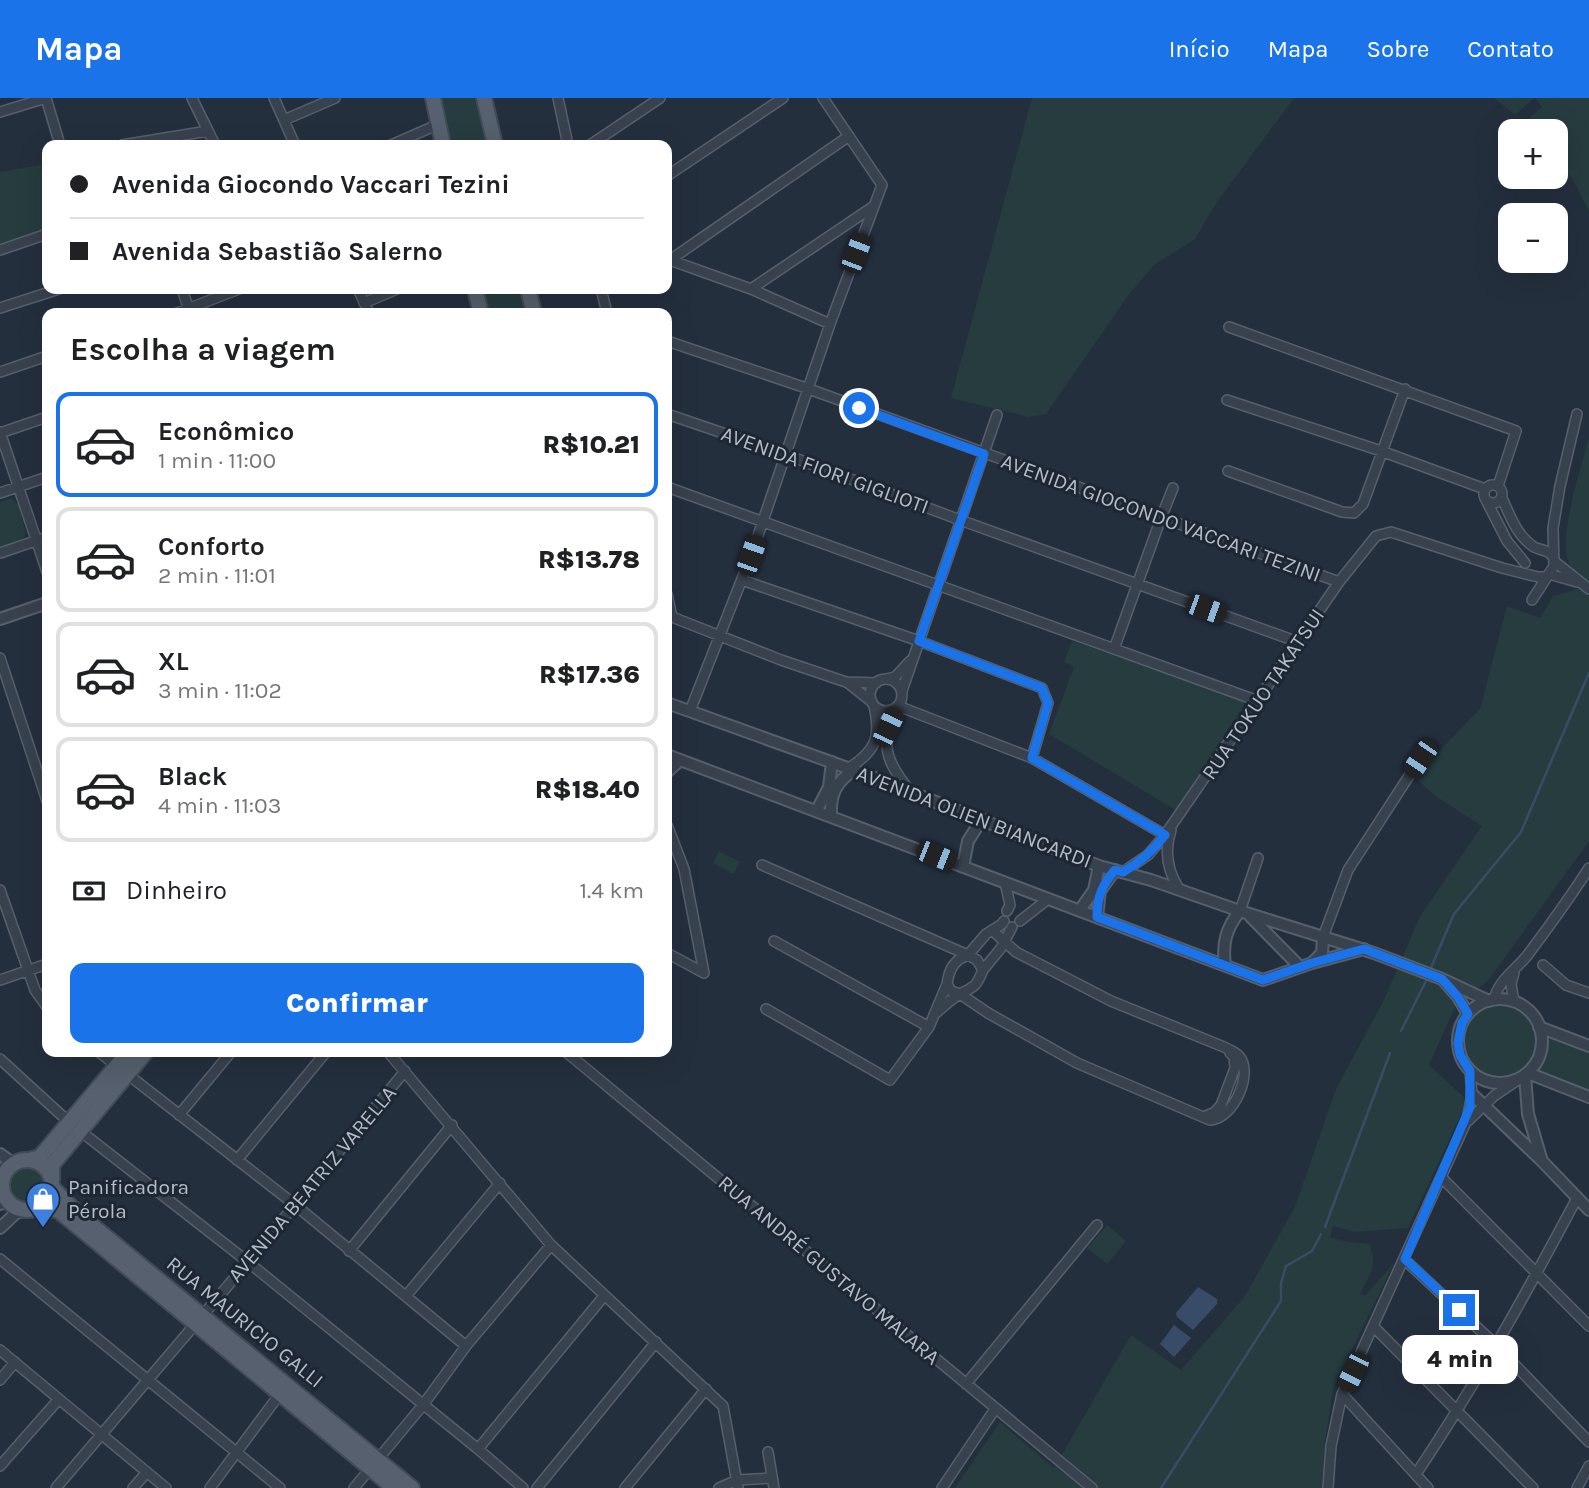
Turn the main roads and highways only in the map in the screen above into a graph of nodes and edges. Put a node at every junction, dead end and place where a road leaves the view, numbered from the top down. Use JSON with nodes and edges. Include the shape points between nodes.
{"nodes":[{"id":1,"x":433,"y":98,"type":"edge"},
{"id":2,"x":484,"y":98,"type":"edge"},
{"id":3,"x":442,"y":140,"type":"edge"},
{"id":4,"x":494,"y":140,"type":"edge"},
{"id":5,"x":126,"y":1057,"type":"edge"},
{"id":6,"x":139,"y":1057,"type":"edge"},
{"id":7,"x":121,"y":1071,"type":"junction"},
{"id":8,"x":75,"y":1127,"type":"junction"},
{"id":9,"x":29,"y":1160,"type":"junction"},
{"id":10,"x":2,"y":1173,"type":"edge"},
{"id":11,"x":52,"y":1184,"type":"junction"},
{"id":12,"x":1,"y":1198,"type":"edge"},
{"id":13,"x":41,"y":1207,"type":"junction"},
{"id":14,"x":200,"y":1320,"type":"junction"},
{"id":15,"x":375,"y":1463,"type":"junction"},
{"id":16,"x":394,"y":1488,"type":"edge"},
{"id":17,"x":412,"y":1488,"type":"edge"}],
"edges":[{"from":1,"to":3,"type":"main road"},
{"from":2,"to":4,"type":"main road"},
{"from":5,"to":7,"type":"main road"},
{"from":6,"to":7,"type":"main road"},
{"from":7,"to":8,"type":"main road"},
{"from":8,"to":9,"type":"main road","via":[[40,1157]]},
{"from":8,"to":11,"type":"main road","via":[[52,1164]]},
{"from":9,"to":10,"type":"main road"},
{"from":9,"to":11,"type":"main road","via":[[44,1166]]},
{"from":10,"to":12,"type":"main road"},
{"from":11,"to":13,"type":"main road"},
{"from":11,"to":14,"type":"main road","name":"RUA MAURICIO GALLI","via":[[77,1213]]},
{"from":12,"to":13,"type":"main road","via":[[25,1210]]},
{"from":13,"to":14,"type":"main road","name":"RUA MAURICIO GALLI","via":[[59,1211]]},
{"from":14,"to":15,"type":"main road","name":"RUA MAURICIO GALLI"},
{"from":15,"to":16,"type":"main road","name":"RUA MAURICIO GALLI"},
{"from":15,"to":17,"type":"main road","name":"RUA MAURICIO GALLI"}]}
